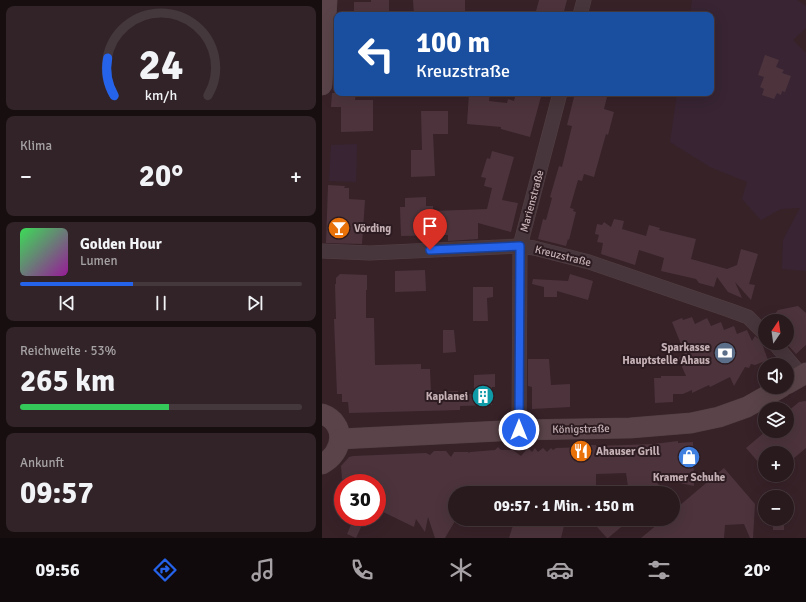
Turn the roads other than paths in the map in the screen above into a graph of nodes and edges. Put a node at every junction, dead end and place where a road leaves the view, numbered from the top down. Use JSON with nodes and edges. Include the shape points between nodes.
{"nodes":[{"id":1,"x":327,"y":0,"type":"edge"},
{"id":2,"x":584,"y":0,"type":"edge"},
{"id":3,"x":581,"y":12,"type":"edge"},
{"id":4,"x":322,"y":85,"type":"edge"},
{"id":5,"x":559,"y":96,"type":"edge"},
{"id":6,"x":520,"y":246,"type":"junction"},
{"id":7,"x":322,"y":251,"type":"edge"},
{"id":8,"x":758,"y":327,"type":"edge"},
{"id":9,"x":779,"y":350,"type":"edge"},
{"id":10,"x":798,"y":378,"type":"edge"},
{"id":11,"x":770,"y":394,"type":"edge"},
{"id":12,"x":322,"y":414,"type":"edge"},
{"id":13,"x":519,"y":430,"type":"junction"},
{"id":14,"x":340,"y":439,"type":"junction"},
{"id":15,"x":322,"y":464,"type":"edge"}],
"edges":[{"from":1,"to":4,"type":"street"},
{"from":2,"to":3,"type":"street"},
{"from":5,"to":6,"type":"street","name":"Marienstraße"},
{"from":6,"to":7,"type":"street","name":"Kreuzstraße","via":[[370,253]]},
{"from":6,"to":8,"type":"street","name":"Kreuzstraße","via":[[589,262],[748,317]]},
{"from":6,"to":13,"type":"street","name":"Marienstraße"},
{"from":9,"to":10,"type":"street"},
{"from":11,"to":13,"type":"street","name":"Königstraße","via":[[747,407],[719,417],[683,424],[630,428]]},
{"from":12,"to":14,"type":"street","via":[[338,429]]},
{"from":13,"to":14,"type":"street","name":"Königstraße"},
{"from":14,"to":15,"type":"street","via":[[335,454]]}]}
